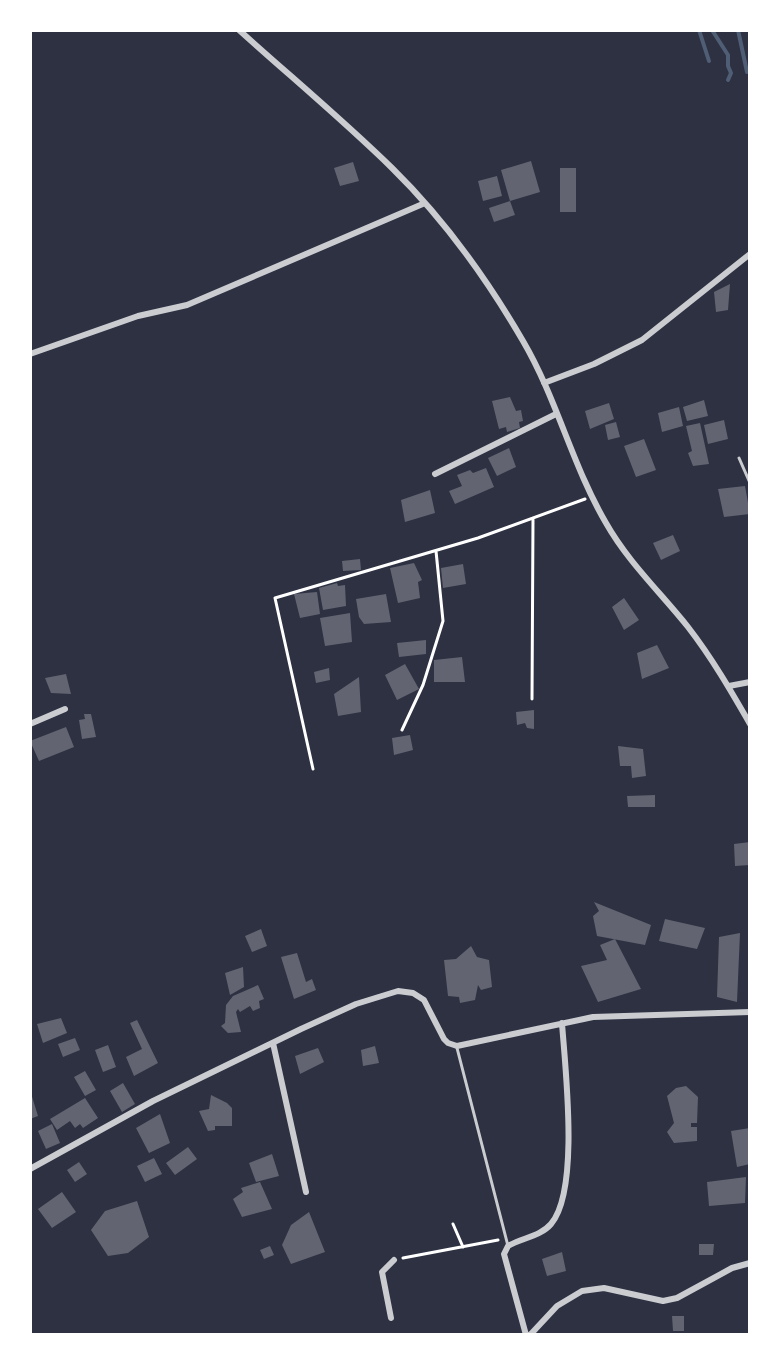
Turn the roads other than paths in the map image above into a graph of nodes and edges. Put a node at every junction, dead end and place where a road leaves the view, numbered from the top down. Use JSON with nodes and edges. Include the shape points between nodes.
{"nodes":[{"id":1,"x":239,"y":30,"type":"edge"},
{"id":2,"x":425,"y":203,"type":"junction"},
{"id":3,"x":750,"y":254,"type":"edge"},
{"id":4,"x":30,"y":354,"type":"edge"},
{"id":5,"x":544,"y":383,"type":"junction"},
{"id":6,"x":556,"y":414,"type":"junction"},
{"id":7,"x":739,"y":458,"type":"dead end"},
{"id":8,"x":435,"y":474,"type":"dead end"},
{"id":9,"x":750,"y":483,"type":"edge"},
{"id":10,"x":750,"y":682,"type":"edge"},
{"id":11,"x":729,"y":686,"type":"junction"},
{"id":12,"x":65,"y":709,"type":"dead end"},
{"id":13,"x":30,"y":724,"type":"edge"},
{"id":14,"x":750,"y":724,"type":"edge"},
{"id":15,"x":750,"y":1012,"type":"edge"},
{"id":16,"x":562,"y":1023,"type":"junction"},
{"id":17,"x":273,"y":1043,"type":"junction"},
{"id":18,"x":457,"y":1046,"type":"junction"},
{"id":19,"x":30,"y":1169,"type":"edge"},
{"id":20,"x":306,"y":1192,"type":"dead end"},
{"id":21,"x":507,"y":1242,"type":"junction"},
{"id":22,"x":394,"y":1260,"type":"road end"},
{"id":23,"x":750,"y":1263,"type":"edge"},
{"id":24,"x":391,"y":1318,"type":"dead end"},
{"id":25,"x":528,"y":1335,"type":"edge"}],
"edges":[{"from":1,"to":2,"type":"street"},
{"from":2,"to":4,"type":"street","via":[[187,305],[138,316]]},
{"from":2,"to":5,"type":"street","via":[[493,291]]},
{"from":3,"to":5,"type":"street","via":[[642,340]]},
{"from":5,"to":6,"type":"street"},
{"from":6,"to":8,"type":"street"},
{"from":6,"to":11,"type":"street","via":[[607,525]]},
{"from":7,"to":9,"type":"lane"},
{"from":10,"to":11,"type":"street"},
{"from":11,"to":14,"type":"street"},
{"from":12,"to":13,"type":"street"},
{"from":15,"to":16,"type":"street","via":[[606,1016]]},
{"from":16,"to":18,"type":"street"},
{"from":16,"to":21,"type":"street","via":[[568,1145],[559,1213],[544,1231]]},
{"from":17,"to":18,"type":"street","via":[[356,1004],[398,991],[424,1000],[444,1039]]},
{"from":17,"to":19,"type":"street"},
{"from":17,"to":20,"type":"street"},
{"from":18,"to":21,"type":"lane"},
{"from":21,"to":25,"type":"street","via":[[504,1254]]},
{"from":22,"to":24,"type":"street","via":[[382,1272]]},
{"from":23,"to":25,"type":"street","via":[[663,1301],[604,1288],[582,1291],[557,1306]]}]}
